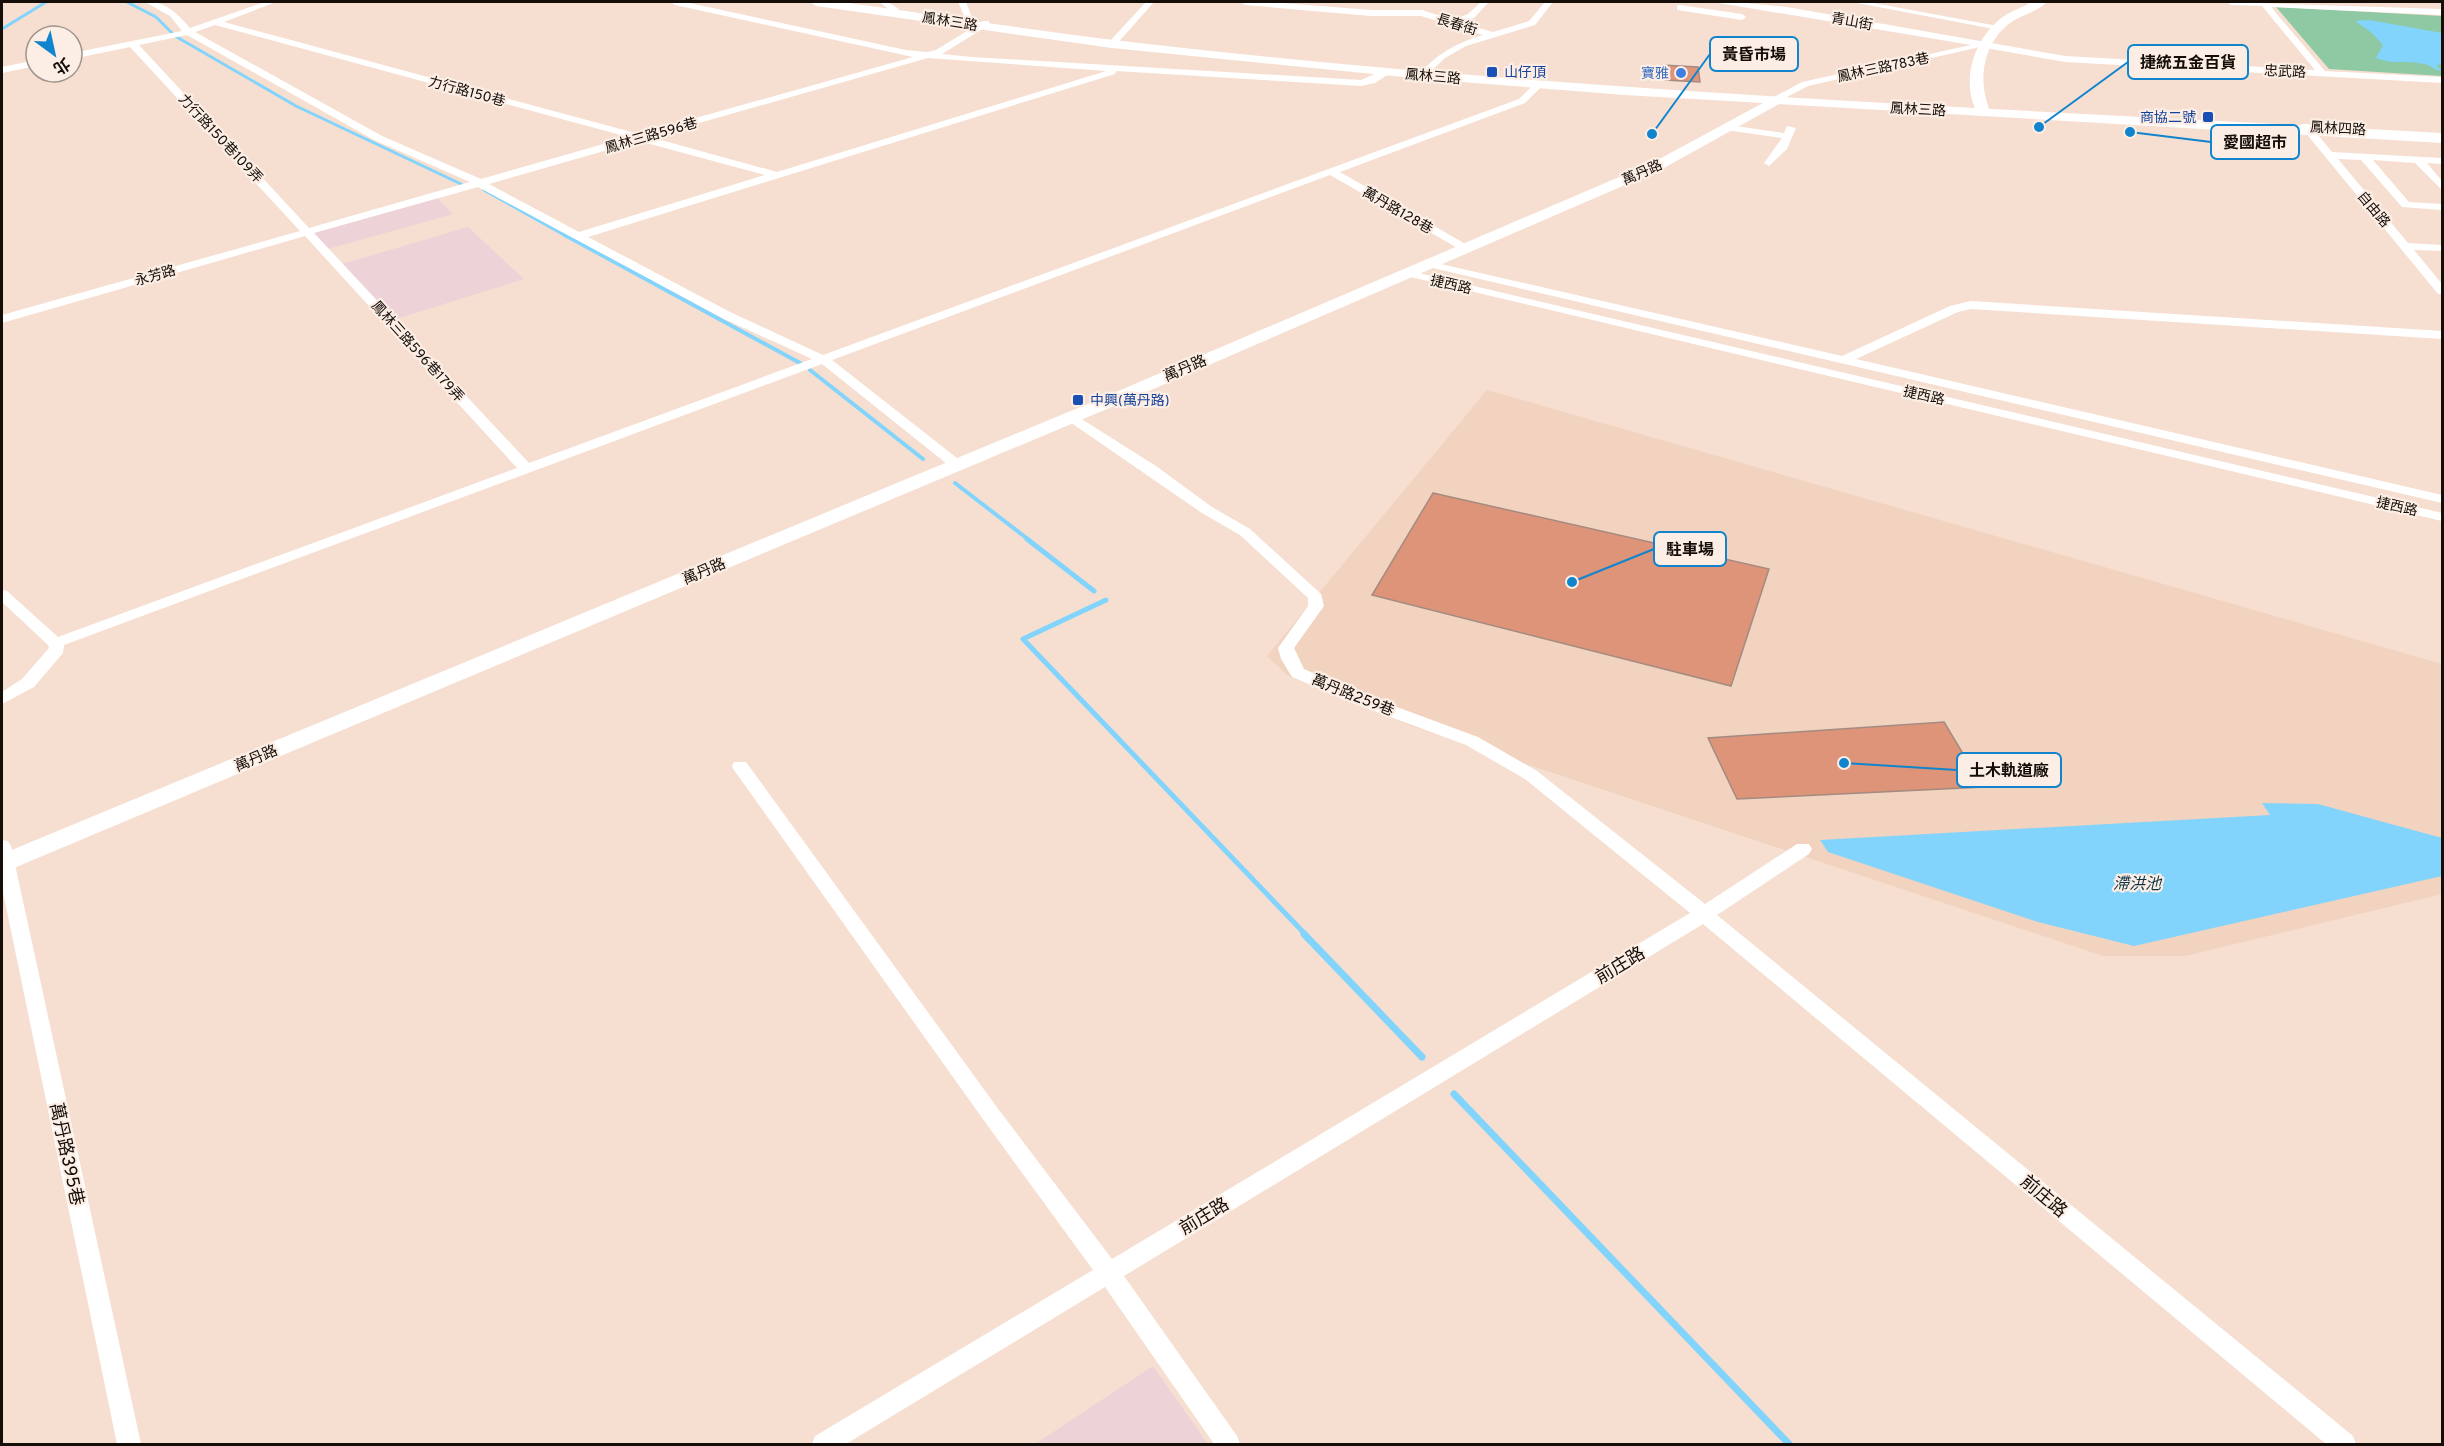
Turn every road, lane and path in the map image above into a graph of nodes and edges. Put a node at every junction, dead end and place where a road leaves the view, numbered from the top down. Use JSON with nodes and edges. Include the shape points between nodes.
{"nodes":[{"id":1,"x":149,"y":2,"type":"edge"},
{"id":2,"x":272,"y":2,"type":"edge"},
{"id":3,"x":675,"y":2,"type":"edge"},
{"id":4,"x":816,"y":2,"type":"edge"},
{"id":5,"x":843,"y":2,"type":"edge"},
{"id":6,"x":962,"y":2,"type":"edge"},
{"id":7,"x":1150,"y":2,"type":"edge"},
{"id":8,"x":1245,"y":2,"type":"edge"},
{"id":9,"x":1485,"y":2,"type":"edge"},
{"id":10,"x":1550,"y":2,"type":"edge"},
{"id":11,"x":1717,"y":2,"type":"edge"},
{"id":12,"x":1856,"y":2,"type":"edge"},
{"id":13,"x":2035,"y":2,"type":"edge"},
{"id":14,"x":2231,"y":2,"type":"edge"},
{"id":15,"x":2264,"y":2,"type":"edge"},
{"id":16,"x":1900,"y":5,"type":"edge"},
{"id":17,"x":889,"y":8,"type":"edge"},
{"id":18,"x":1680,"y":8,"type":"dead end"},
{"id":19,"x":2442,"y":12,"type":"edge"},
{"id":20,"x":1742,"y":17,"type":"dead end"},
{"id":21,"x":216,"y":22,"type":"junction"},
{"id":22,"x":976,"y":23,"type":"junction"},
{"id":23,"x":1453,"y":23,"type":"junction"},
{"id":24,"x":1999,"y":27,"type":"junction"},
{"id":25,"x":188,"y":32,"type":"junction"},
{"id":26,"x":1490,"y":34,"type":"junction"},
{"id":27,"x":1113,"y":42,"type":"junction"},
{"id":28,"x":132,"y":43,"type":"junction"},
{"id":29,"x":1986,"y":45,"type":"junction"},
{"id":30,"x":84,"y":53,"type":"edge"},
{"id":31,"x":928,"y":56,"type":"junction"},
{"id":32,"x":24,"y":65,"type":"edge"},
{"id":33,"x":1125,"y":69,"type":"junction"},
{"id":34,"x":2,"y":70,"type":"edge"},
{"id":35,"x":1387,"y":72,"type":"junction"},
{"id":36,"x":1425,"y":73,"type":"junction"},
{"id":37,"x":2322,"y":73,"type":"junction"},
{"id":38,"x":2442,"y":80,"type":"edge"},
{"id":39,"x":1538,"y":85,"type":"junction"},
{"id":40,"x":1780,"y":98,"type":"junction"},
{"id":41,"x":1982,"y":111,"type":"junction"},
{"id":42,"x":1729,"y":128,"type":"junction"},
{"id":43,"x":2306,"y":129,"type":"junction"},
{"id":44,"x":2442,"y":136,"type":"edge"},
{"id":45,"x":639,"y":139,"type":"junction"},
{"id":46,"x":2328,"y":155,"type":"junction"},
{"id":47,"x":2364,"y":157,"type":"junction"},
{"id":48,"x":2418,"y":160,"type":"junction"},
{"id":49,"x":2442,"y":161,"type":"edge"},
{"id":50,"x":1769,"y":163,"type":"dead end"},
{"id":51,"x":1332,"y":172,"type":"junction"},
{"id":52,"x":777,"y":175,"type":"junction"},
{"id":53,"x":483,"y":184,"type":"junction"},
{"id":54,"x":2442,"y":187,"type":"edge"},
{"id":55,"x":2442,"y":207,"type":"edge"},
{"id":56,"x":309,"y":232,"type":"junction"},
{"id":57,"x":578,"y":236,"type":"junction"},
{"id":58,"x":2406,"y":246,"type":"junction"},
{"id":59,"x":1465,"y":248,"type":"junction"},
{"id":60,"x":2442,"y":248,"type":"edge"},
{"id":61,"x":1428,"y":264,"type":"junction"},
{"id":62,"x":1406,"y":273,"type":"junction"},
{"id":63,"x":2442,"y":291,"type":"edge"},
{"id":64,"x":2,"y":318,"type":"edge"},
{"id":65,"x":2442,"y":335,"type":"edge"},
{"id":66,"x":824,"y":360,"type":"junction"},
{"id":67,"x":1844,"y":360,"type":"junction"},
{"id":68,"x":1072,"y":417,"type":"junction"},
{"id":69,"x":957,"y":465,"type":"junction"},
{"id":70,"x":527,"y":470,"type":"junction"},
{"id":71,"x":2442,"y":499,"type":"edge"},
{"id":72,"x":2442,"y":517,"type":"edge"},
{"id":73,"x":2,"y":594,"type":"edge"},
{"id":74,"x":57,"y":643,"type":"junction"},
{"id":75,"x":2,"y":699,"type":"edge"},
{"id":76,"x":741,"y":766,"type":"dead end"},
{"id":77,"x":1803,"y":849,"type":"dead end"},
{"id":78,"x":3,"y":858,"type":"edge"},
{"id":79,"x":1704,"y":914,"type":"junction"},
{"id":80,"x":1109,"y":1273,"type":"junction"},
{"id":81,"x":129,"y":1444,"type":"edge"},
{"id":82,"x":824,"y":1444,"type":"edge"},
{"id":83,"x":1228,"y":1444,"type":"edge"},
{"id":84,"x":2344,"y":1444,"type":"edge"}],
"edges":[{"from":1,"to":25,"type":"street","via":[[173,14]]},
{"from":2,"to":21,"type":"street"},
{"from":3,"to":31,"type":"street"},
{"from":4,"to":17,"type":"main road"},
{"from":5,"to":17,"type":"main road"},
{"from":6,"to":22,"type":"street"},
{"from":7,"to":27,"type":"street"},
{"from":8,"to":23,"type":"street","name":"長春街","via":[[1371,13],[1422,13]]},
{"from":9,"to":23,"type":"street","via":[[1471,16]]},
{"from":10,"to":26,"type":"street","via":[[1532,23]]},
{"from":11,"to":29,"type":"street","name":"青山街","via":[[1787,10]]},
{"from":12,"to":16,"type":"street"},
{"from":13,"to":24,"type":"street"},
{"from":14,"to":15,"type":"street"},
{"from":15,"to":19,"type":"street"},
{"from":15,"to":37,"type":"street"},
{"from":16,"to":24,"type":"street"},
{"from":17,"to":22,"type":"main road","name":"鳳林三路"},
{"from":18,"to":20,"type":"street"},
{"from":21,"to":25,"type":"street"},
{"from":21,"to":45,"type":"street","name":"力行路150巷"},
{"from":22,"to":27,"type":"main road","name":"鳳林三路"},
{"from":22,"to":31,"type":"street","name":"鳳林三路596巷"},
{"from":23,"to":26,"type":"street","name":"長春街"},
{"from":24,"to":29,"type":"street"},
{"from":25,"to":28,"type":"street"},
{"from":25,"to":53,"type":"street","via":[[378,138]]},
{"from":26,"to":36,"type":"street","via":[[1442,56]]},
{"from":27,"to":35,"type":"main road","name":"鳳林三路"},
{"from":27,"to":36,"type":"main road","name":"鳳林三路"},
{"from":28,"to":30,"type":"street"},
{"from":28,"to":56,"type":"street","name":"力行路150巷109弄"},
{"from":29,"to":37,"type":"street","name":"忠武路","via":[[2065,59]]},
{"from":29,"to":40,"type":"street","name":"鳳林三路783巷","via":[[1805,84]]},
{"from":29,"to":41,"type":"street","via":[[1975,74]]},
{"from":31,"to":33,"type":"street"},
{"from":31,"to":45,"type":"street","name":"鳳林三路596巷"},
{"from":32,"to":34,"type":"street"},
{"from":33,"to":35,"type":"street","via":[[1361,83]]},
{"from":33,"to":52,"type":"street"},
{"from":35,"to":36,"type":"main road","name":"鳳林三路"},
{"from":36,"to":39,"type":"main road","name":"鳳林三路"},
{"from":36,"to":40,"type":"main road","name":"鳳林三路"},
{"from":37,"to":38,"type":"street","name":"忠武路"},
{"from":39,"to":40,"type":"main road","name":"鳳林三路"},
{"from":39,"to":51,"type":"street","via":[[1522,101]]},
{"from":40,"to":41,"type":"main road","name":"鳳林三路"},
{"from":40,"to":42,"type":"street","name":"萬丹路"},
{"from":41,"to":43,"type":"main road","name":"鳳林四路"},
{"from":42,"to":50,"type":"street","via":[[1790,132]]},
{"from":42,"to":59,"type":"street","name":"萬丹路","via":[[1658,166]]},
{"from":43,"to":44,"type":"main road","name":"鳳林四路"},
{"from":43,"to":46,"type":"street","name":"自由路"},
{"from":45,"to":52,"type":"street","name":"力行路150巷"},
{"from":45,"to":53,"type":"street","name":"鳳林三路596巷"},
{"from":46,"to":47,"type":"street"},
{"from":46,"to":58,"type":"street","name":"自由路"},
{"from":47,"to":48,"type":"street"},
{"from":47,"to":55,"type":"street","name":"自由路","via":[[2406,205]]},
{"from":48,"to":49,"type":"street"},
{"from":48,"to":54,"type":"street"},
{"from":51,"to":59,"type":"street","name":"萬丹路128巷"},
{"from":51,"to":66,"type":"street"},
{"from":52,"to":57,"type":"street"},
{"from":53,"to":56,"type":"street","name":"鳳林三路596巷"},
{"from":53,"to":57,"type":"street"},
{"from":56,"to":64,"type":"street","name":"永芳路"},
{"from":56,"to":70,"type":"street","name":"鳳林三路596巷179弄"},
{"from":57,"to":66,"type":"street","via":[[728,316]]},
{"from":58,"to":60,"type":"street"},
{"from":58,"to":63,"type":"street","name":"自由路"},
{"from":59,"to":61,"type":"street","name":"萬丹路"},
{"from":61,"to":62,"type":"street","name":"萬丹路"},
{"from":61,"to":67,"type":"street","name":"捷西路"},
{"from":62,"to":68,"type":"street","name":"萬丹路"},
{"from":62,"to":72,"type":"street","name":"捷西路"},
{"from":65,"to":67,"type":"street","via":[[1971,305],[1954,309]]},
{"from":66,"to":69,"type":"street"},
{"from":66,"to":70,"type":"street"},
{"from":67,"to":71,"type":"street","name":"捷西路"},
{"from":68,"to":69,"type":"street","name":"萬丹路"},
{"from":68,"to":79,"type":"street","name":"萬丹路259巷","via":[[1245,532],[1316,597],[1316,606],[1286,648],[1298,673],[1472,741],[1531,775]]},
{"from":69,"to":78,"type":"street","name":"萬丹路"},
{"from":70,"to":74,"type":"street"},
{"from":73,"to":74,"type":"street"},
{"from":74,"to":75,"type":"street","via":[[57,649],[28,683]]},
{"from":76,"to":80,"type":"street"},
{"from":77,"to":79,"type":"street"},
{"from":78,"to":81,"type":"street","name":"萬丹路395巷"},
{"from":79,"to":80,"type":"street","name":"前庄路"},
{"from":79,"to":84,"type":"street","name":"前庄路"},
{"from":80,"to":82,"type":"street","name":"前庄路"},
{"from":80,"to":83,"type":"street"}]}
